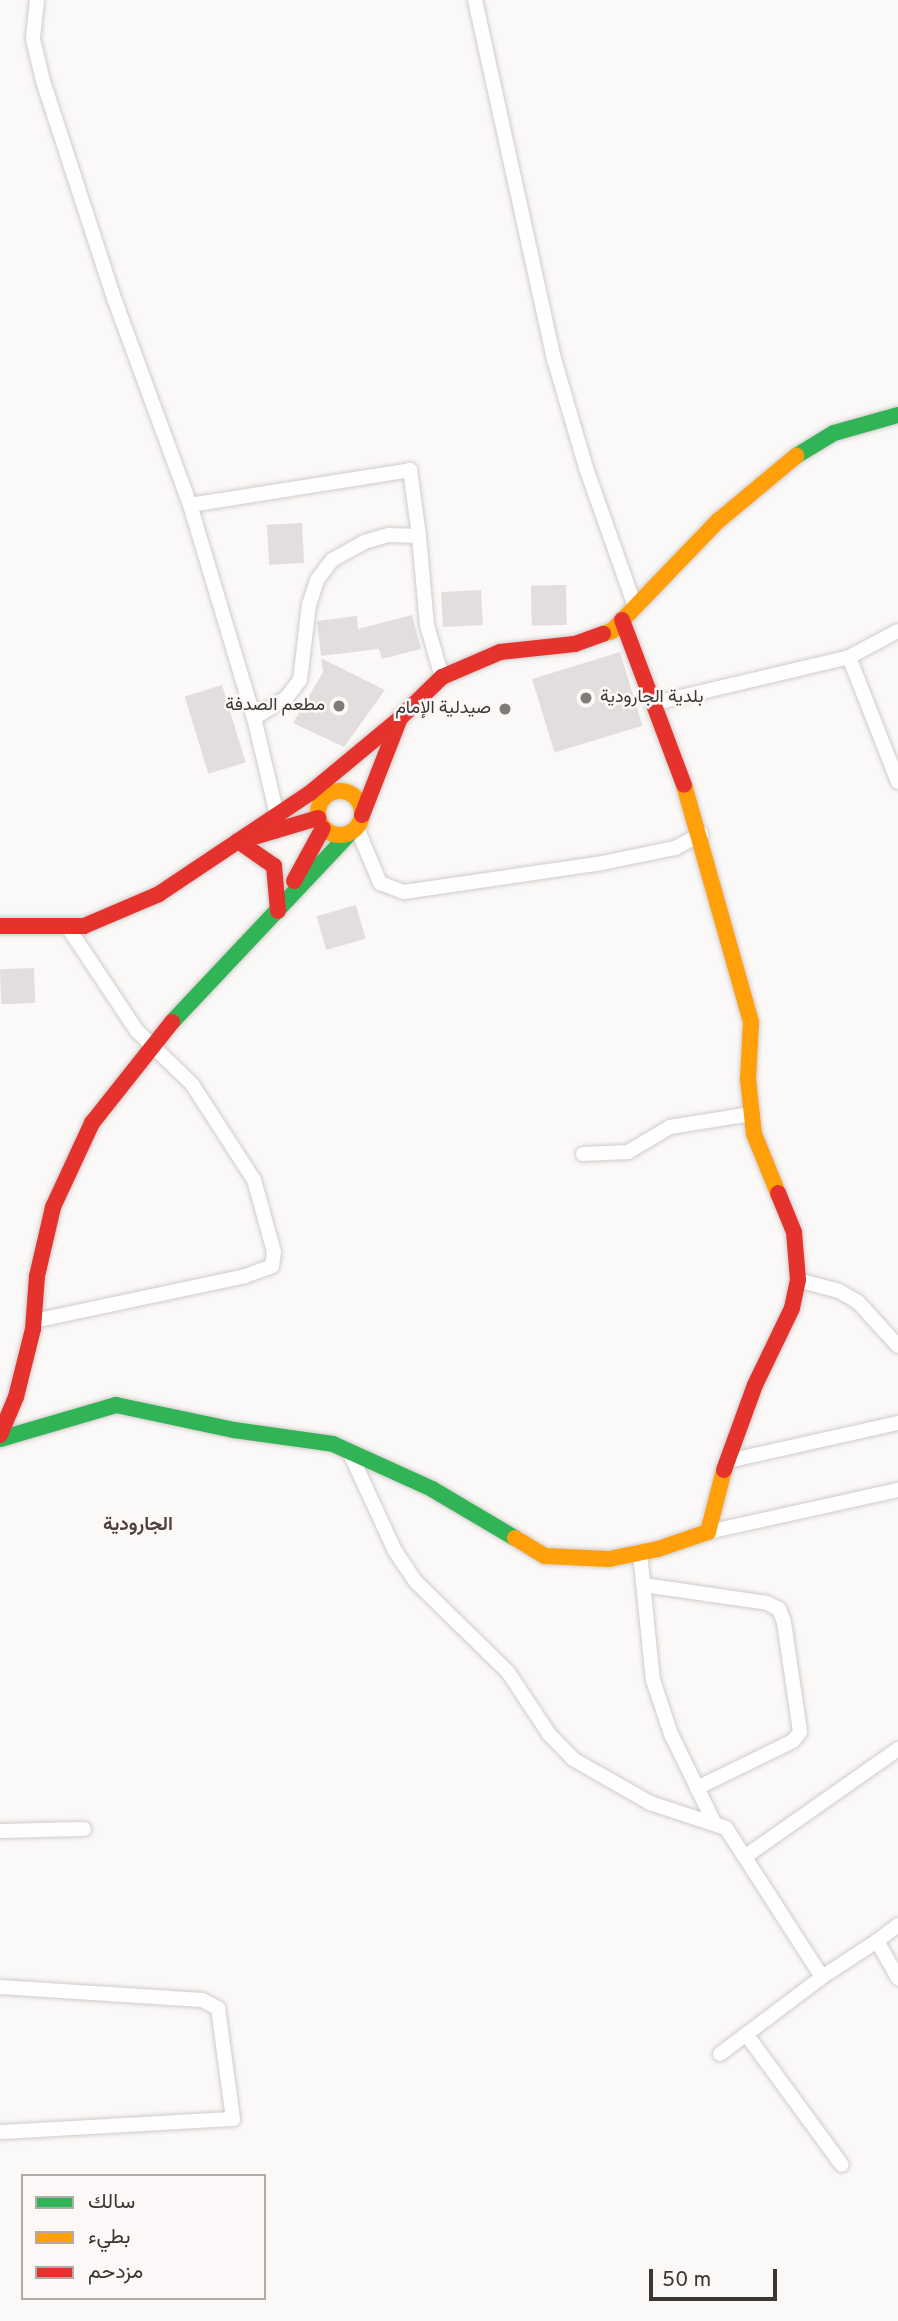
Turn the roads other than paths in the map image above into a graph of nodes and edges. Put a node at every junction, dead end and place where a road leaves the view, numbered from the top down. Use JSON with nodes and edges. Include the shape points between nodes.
{"nodes":[{"id":1,"x":37,"y":0,"type":"edge"},
{"id":2,"x":475,"y":0,"type":"edge"},
{"id":3,"x":898,"y":415,"type":"edge"},
{"id":4,"x":190,"y":505,"type":"junction"},
{"id":5,"x":419,"y":536,"type":"junction"},
{"id":6,"x":635,"y":606,"type":"junction"},
{"id":7,"x":622,"y":620,"type":"junction"},
{"id":8,"x":898,"y":631,"type":"edge"},
{"id":9,"x":849,"y":657,"type":"junction"},
{"id":10,"x":442,"y":677,"type":"junction"},
{"id":11,"x":655,"y":703,"type":"junction"},
{"id":12,"x":254,"y":718,"type":"junction"},
{"id":13,"x":400,"y":718,"type":"junction"},
{"id":14,"x":348,"y":762,"type":"junction"},
{"id":15,"x":898,"y":782,"type":"edge"},
{"id":16,"x":341,"y":790,"type":"junction"},
{"id":17,"x":277,"y":815,"type":"junction"},
{"id":18,"x":321,"y":823,"type":"junction"},
{"id":19,"x":357,"y":825,"type":"junction"},
{"id":20,"x":701,"y":834,"type":"junction"},
{"id":21,"x":238,"y":841,"type":"junction"},
{"id":22,"x":278,"y":911,"type":"junction"},
{"id":23,"x":0,"y":926,"type":"edge"},
{"id":24,"x":67,"y":926,"type":"junction"},
{"id":25,"x":152,"y":1044,"type":"junction"},
{"id":26,"x":751,"y":1114,"type":"junction"},
{"id":27,"x":583,"y":1154,"type":"dead end"},
{"id":28,"x":798,"y":1280,"type":"junction"},
{"id":29,"x":34,"y":1321,"type":"junction"},
{"id":30,"x":898,"y":1346,"type":"edge"},
{"id":31,"x":898,"y":1423,"type":"edge"},
{"id":32,"x":0,"y":1437,"type":"edge"},
{"id":33,"x":349,"y":1451,"type":"junction"},
{"id":34,"x":728,"y":1461,"type":"junction"},
{"id":35,"x":898,"y":1490,"type":"edge"},
{"id":36,"x":708,"y":1532,"type":"junction"},
{"id":37,"x":640,"y":1553,"type":"junction"},
{"id":38,"x":643,"y":1585,"type":"junction"},
{"id":39,"x":898,"y":1749,"type":"edge"},
{"id":40,"x":698,"y":1788,"type":"junction"},
{"id":41,"x":714,"y":1822,"type":"junction"},
{"id":42,"x":84,"y":1829,"type":"dead end"},
{"id":43,"x":0,"y":1831,"type":"edge"},
{"id":44,"x":746,"y":1856,"type":"junction"},
{"id":45,"x":898,"y":1925,"type":"edge"},
{"id":46,"x":877,"y":1941,"type":"junction"},
{"id":47,"x":822,"y":1977,"type":"junction"},
{"id":48,"x":898,"y":1978,"type":"edge"},
{"id":49,"x":0,"y":1987,"type":"edge"},
{"id":50,"x":746,"y":2034,"type":"junction"},
{"id":51,"x":720,"y":2054,"type":"dead end"},
{"id":52,"x":0,"y":2132,"type":"edge"},
{"id":53,"x":842,"y":2165,"type":"dead end"}],
"edges":[{"from":1,"to":4,"type":"street","via":[[33,39],[43,81],[115,301]]},
{"from":2,"to":6,"type":"street","via":[[554,359],[586,468]]},
{"from":3,"to":6,"type":"street","via":[[834,433],[785,462],[718,521]]},
{"from":4,"to":5,"type":"street","via":[[410,470]]},
{"from":4,"to":12,"type":"street"},
{"from":5,"to":10,"type":"street","via":[[427,625]]},
{"from":5,"to":12,"type":"street","via":[[389,535],[364,542],[332,560],[317,580],[309,605],[300,680],[288,698]]},
{"from":6,"to":7,"type":"street"},
{"from":7,"to":10,"type":"street","via":[[612,631],[575,644],[500,652]]},
{"from":7,"to":11,"type":"street"},
{"from":8,"to":9,"type":"street"},
{"from":9,"to":11,"type":"street"},
{"from":9,"to":15,"type":"street"},
{"from":10,"to":13,"type":"street"},
{"from":11,"to":20,"type":"street"},
{"from":12,"to":17,"type":"street"},
{"from":13,"to":14,"type":"street"},
{"from":13,"to":19,"type":"street"},
{"from":14,"to":16,"type":"street"},
{"from":14,"to":17,"type":"street"},
{"from":16,"to":18,"type":"street","via":[[321,800]]},
{"from":16,"to":19,"type":"street","via":[[354,796]]},
{"from":17,"to":21,"type":"street"},
{"from":18,"to":19,"type":"street","via":[[337,835]]},
{"from":18,"to":21,"type":"street"},
{"from":18,"to":22,"type":"street"},
{"from":19,"to":20,"type":"street","via":[[380,883],[404,892],[602,863],[675,848]]},
{"from":19,"to":22,"type":"street"},
{"from":20,"to":26,"type":"street","via":[[751,1022]]},
{"from":21,"to":22,"type":"street","via":[[274,866]]},
{"from":21,"to":24,"type":"street","via":[[159,894],[84,926]]},
{"from":22,"to":25,"type":"street"},
{"from":23,"to":24,"type":"street"},
{"from":24,"to":25,"type":"street","via":[[137,1031]]},
{"from":25,"to":29,"type":"street","via":[[92,1123],[54,1206],[37,1276]]},
{"from":25,"to":29,"type":"street","via":[[192,1084],[254,1180],[270,1227],[272,1266],[169,1295]]},
{"from":26,"to":27,"type":"street","via":[[670,1128],[628,1152]]},
{"from":26,"to":28,"type":"street","via":[[754,1134],[794,1232]]},
{"from":28,"to":30,"type":"street","via":[[839,1291],[858,1302]]},
{"from":28,"to":34,"type":"street","via":[[792,1308],[755,1385]]},
{"from":29,"to":32,"type":"street","via":[[16,1397]]},
{"from":31,"to":34,"type":"street"},
{"from":32,"to":33,"type":"street","via":[[116,1405],[234,1430],[334,1444]]},
{"from":33,"to":37,"type":"street","via":[[432,1489],[545,1556],[609,1559]]},
{"from":33,"to":41,"type":"street","via":[[395,1551],[416,1582],[509,1672],[549,1734],[573,1759],[650,1803]]},
{"from":34,"to":36,"type":"street"},
{"from":35,"to":36,"type":"street"},
{"from":36,"to":37,"type":"street"},
{"from":37,"to":38,"type":"street"},
{"from":38,"to":40,"type":"street","via":[[653,1680],[671,1734]]},
{"from":38,"to":40,"type":"street","via":[[767,1603],[779,1609],[784,1622],[800,1732],[793,1741]]},
{"from":39,"to":44,"type":"street"},
{"from":40,"to":41,"type":"street"},
{"from":41,"to":44,"type":"street","via":[[726,1828]]},
{"from":42,"to":43,"type":"street"},
{"from":44,"to":47,"type":"street"},
{"from":45,"to":46,"type":"street"},
{"from":46,"to":47,"type":"street"},
{"from":46,"to":48,"type":"street"},
{"from":47,"to":50,"type":"street"},
{"from":49,"to":52,"type":"street","via":[[202,2000],[218,2008],[233,2119]]},
{"from":50,"to":51,"type":"street"},
{"from":50,"to":53,"type":"street"}]}
